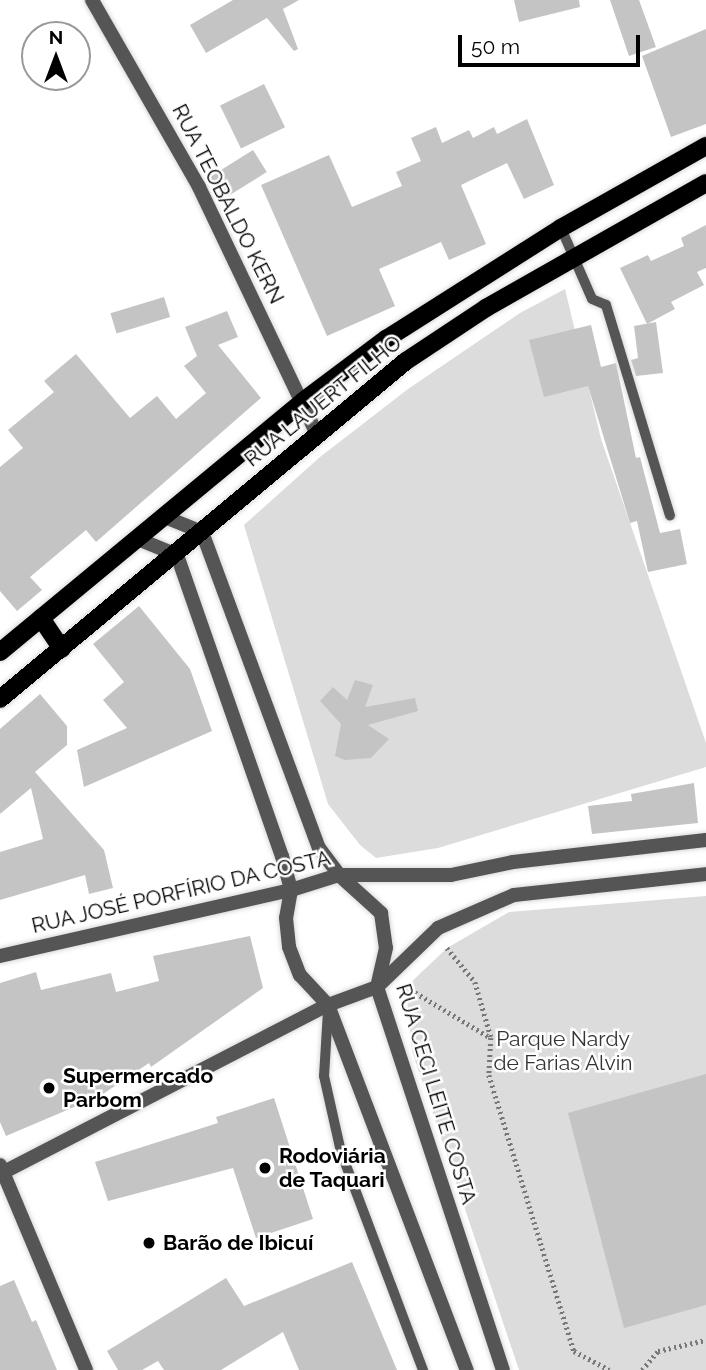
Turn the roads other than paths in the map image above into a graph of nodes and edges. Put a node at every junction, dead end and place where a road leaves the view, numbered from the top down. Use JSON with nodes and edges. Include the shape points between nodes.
{"nodes":[{"id":1,"x":92,"y":0,"type":"edge"},
{"id":2,"x":706,"y":146,"type":"edge"},
{"id":3,"x":706,"y":183,"type":"edge"},
{"id":4,"x":561,"y":228,"type":"junction"},
{"id":5,"x":576,"y":256,"type":"junction"},
{"id":6,"x":303,"y":401,"type":"junction"},
{"id":7,"x":316,"y":432,"type":"junction"},
{"id":8,"x":670,"y":515,"type":"dead end"},
{"id":9,"x":165,"y":517,"type":"junction"},
{"id":10,"x":202,"y":533,"type":"junction"},
{"id":11,"x":138,"y":539,"type":"junction"},
{"id":12,"x":177,"y":555,"type":"junction"},
{"id":13,"x":41,"y":618,"type":"junction"},
{"id":14,"x":62,"y":649,"type":"junction"},
{"id":15,"x":0,"y":652,"type":"edge"},
{"id":16,"x":0,"y":699,"type":"edge"},
{"id":17,"x":706,"y":840,"type":"edge"},
{"id":18,"x":706,"y":873,"type":"edge"},
{"id":19,"x":339,"y":875,"type":"junction"},
{"id":20,"x":291,"y":891,"type":"junction"},
{"id":21,"x":0,"y":956,"type":"edge"},
{"id":22,"x":377,"y":987,"type":"junction"},
{"id":23,"x":328,"y":1005,"type":"junction"},
{"id":24,"x":1,"y":1170,"type":"edge"},
{"id":25,"x":86,"y":1370,"type":"edge"},
{"id":26,"x":424,"y":1370,"type":"edge"},
{"id":27,"x":467,"y":1370,"type":"edge"},
{"id":28,"x":503,"y":1370,"type":"edge"}],
"edges":[{"from":1,"to":6,"type":"street","name":"RUA TEOBALDO KERN","via":[[199,187]]},
{"from":2,"to":4,"type":"main road","name":"RUA LAUERT FILHO"},
{"from":3,"to":5,"type":"main road","name":"RUA LAUERT FILHO"},
{"from":4,"to":5,"type":"lane"},
{"from":4,"to":6,"type":"main road","name":"RUA LAUERT FILHO","via":[[386,339]]},
{"from":5,"to":7,"type":"main road","name":"RUA LAUERT FILHO","via":[[429,346]]},
{"from":5,"to":8,"type":"lane","via":[[592,299],[606,305]]},
{"from":6,"to":7,"type":"street","name":"RUA TEOBALDO KERN"},
{"from":6,"to":9,"type":"main road","name":"RUA LAUERT FILHO"},
{"from":7,"to":10,"type":"main road","name":"RUA LAUERT FILHO"},
{"from":9,"to":10,"type":"street"},
{"from":9,"to":11,"type":"main road","name":"RUA LAUERT FILHO"},
{"from":10,"to":12,"type":"main road","name":"RUA LAUERT FILHO"},
{"from":10,"to":19,"type":"street","name":"RUA CECI LEITE COSTA","via":[[318,848]]},
{"from":11,"to":12,"type":"street"},
{"from":11,"to":13,"type":"main road","name":"RUA LAUERT FILHO"},
{"from":12,"to":14,"type":"main road","name":"RUA LAUERT FILHO"},
{"from":12,"to":20,"type":"street"},
{"from":13,"to":14,"type":"main road"},
{"from":13,"to":15,"type":"main road","name":"RUA LAUERT FILHO"},
{"from":14,"to":16,"type":"main road","name":"RUA LAUERT FILHO"},
{"from":17,"to":19,"type":"street","name":"RUA JOSÉ PORFÍRIO DA COSTA","via":[[513,862],[451,875]]},
{"from":18,"to":22,"type":"street","via":[[514,895],[438,928]]},
{"from":19,"to":20,"type":"street","name":"RUA JOSÉ PORFÍRIO DA COSTA"},
{"from":19,"to":22,"type":"street","name":"RUA CECI LEITE COSTA","via":[[381,913],[386,929]]},
{"from":20,"to":21,"type":"street","name":"RUA JOSÉ PORFÍRIO DA COSTA"},
{"from":20,"to":23,"type":"street","via":[[286,918],[289,947],[300,975]]},
{"from":22,"to":23,"type":"street"},
{"from":22,"to":28,"type":"street","name":"RUA CECI LEITE COSTA"},
{"from":23,"to":24,"type":"street"},
{"from":23,"to":26,"type":"lane","via":[[324,1076],[341,1153]]},
{"from":23,"to":27,"type":"street"},
{"from":24,"to":25,"type":"street"}]}
